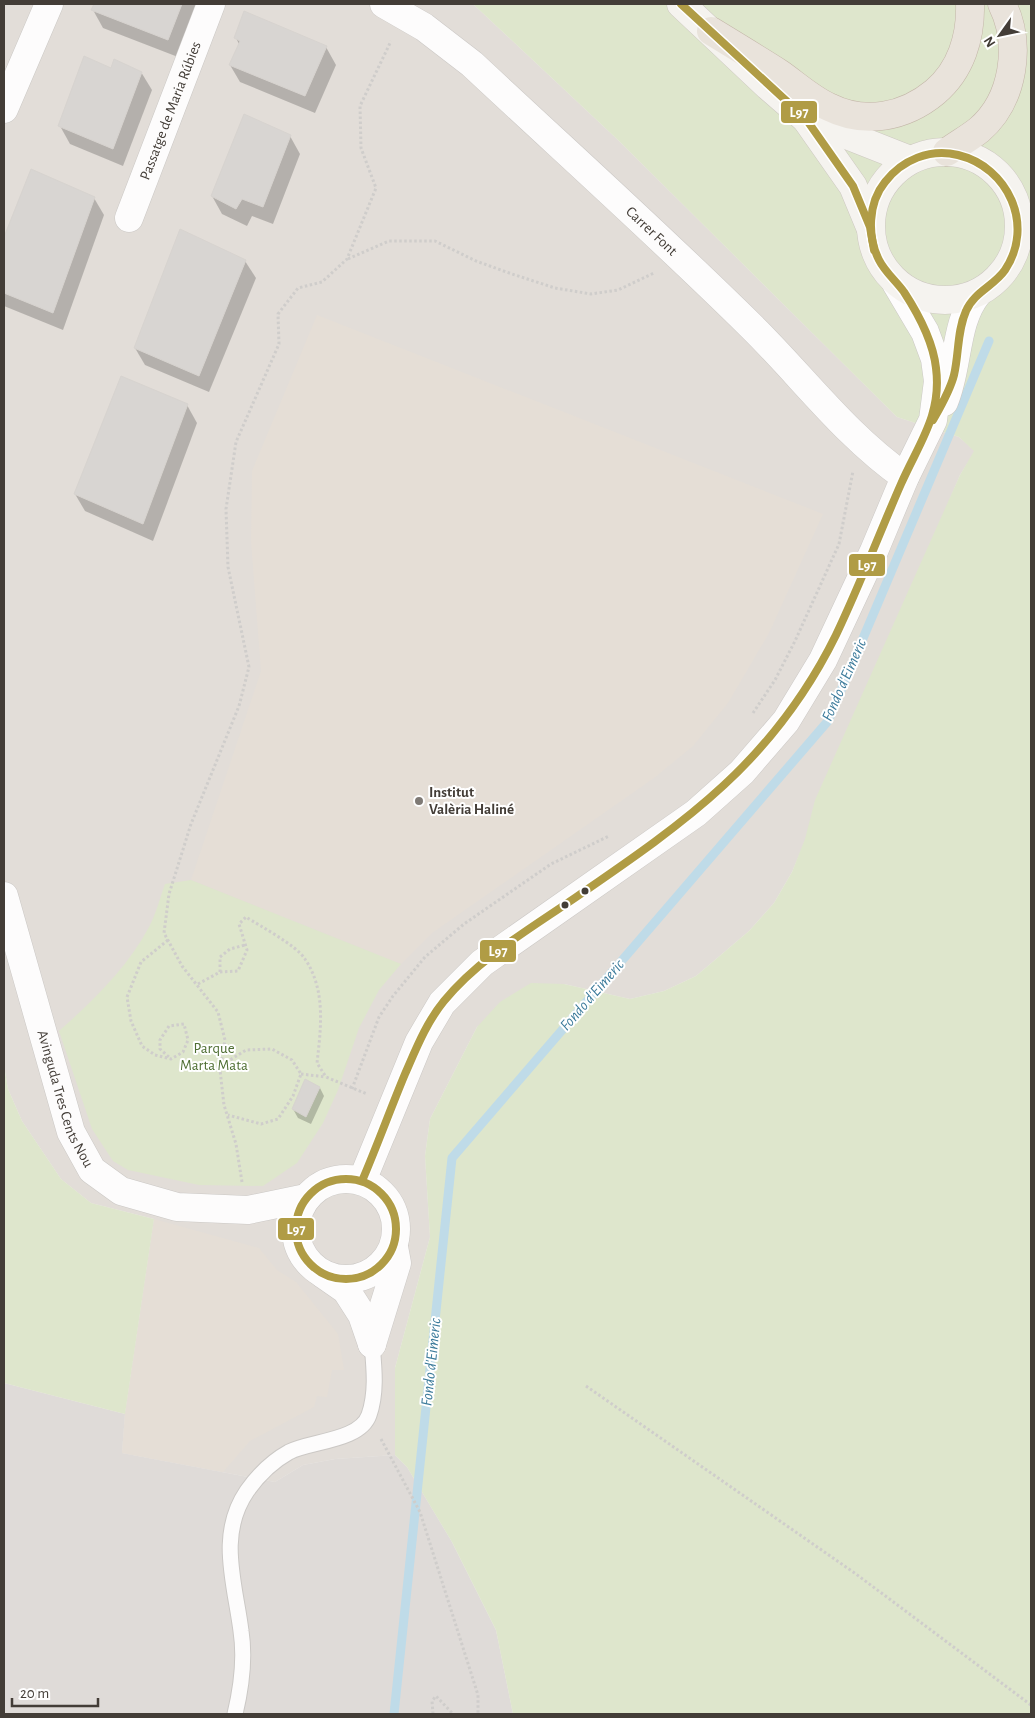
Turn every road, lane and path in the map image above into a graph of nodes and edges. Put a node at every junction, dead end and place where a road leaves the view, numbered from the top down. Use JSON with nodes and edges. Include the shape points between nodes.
{"nodes":[{"id":1,"x":49,"y":4,"type":"edge"},
{"id":2,"x":211,"y":4,"type":"edge"},
{"id":3,"x":681,"y":4,"type":"edge"},
{"id":4,"x":970,"y":4,"type":"edge"},
{"id":5,"x":1002,"y":4,"type":"edge"},
{"id":6,"x":394,"y":10,"type":"edge"},
{"id":7,"x":711,"y":31,"type":"junction"},
{"id":8,"x":4,"y":108,"type":"edge"},
{"id":9,"x":806,"y":119,"type":"junction"},
{"id":10,"x":947,"y":152,"type":"junction"},
{"id":11,"x":910,"y":160,"type":"junction"},
{"id":12,"x":1002,"y":178,"type":"junction"},
{"id":13,"x":1031,"y":182,"type":"edge"},
{"id":14,"x":128,"y":218,"type":"dead end"},
{"id":15,"x":870,"y":227,"type":"junction"},
{"id":16,"x":1031,"y":238,"type":"edge"},
{"id":17,"x":678,"y":257,"type":"junction"},
{"id":18,"x":348,"y":259,"type":"junction"},
{"id":19,"x":1010,"y":262,"type":"junction"},
{"id":20,"x":896,"y":282,"type":"junction"},
{"id":21,"x":978,"y":293,"type":"junction"},
{"id":22,"x":933,"y":420,"type":"junction"},
{"id":23,"x":851,"y":475,"type":"dead end"},
{"id":24,"x":905,"y":477,"type":"junction"},
{"id":25,"x":749,"y":717,"type":"dead end"},
{"id":26,"x":617,"y":832,"type":"dead end"},
{"id":27,"x":4,"y":896,"type":"edge"},
{"id":28,"x":168,"y":940,"type":"junction"},
{"id":29,"x":245,"y":944,"type":"junction"},
{"id":30,"x":220,"y":972,"type":"junction"},
{"id":31,"x":198,"y":984,"type":"junction"},
{"id":32,"x":171,"y":1059,"type":"junction"},
{"id":33,"x":221,"y":1065,"type":"junction"},
{"id":34,"x":301,"y":1074,"type":"junction"},
{"id":35,"x":326,"y":1077,"type":"junction"},
{"id":36,"x":228,"y":1116,"type":"junction"},
{"id":37,"x":362,"y":1181,"type":"junction"},
{"id":38,"x":306,"y":1198,"type":"junction"},
{"id":39,"x":244,"y":1210,"type":"junction"},
{"id":40,"x":394,"y":1245,"type":"junction"},
{"id":41,"x":311,"y":1262,"type":"junction"},
{"id":42,"x":372,"y":1344,"type":"junction"},
{"id":43,"x":586,"y":1386,"type":"dead end"},
{"id":44,"x":369,"y":1417,"type":"junction"},
{"id":45,"x":1031,"y":1705,"type":"edge"},
{"id":46,"x":236,"y":1714,"type":"edge"},
{"id":47,"x":433,"y":1714,"type":"edge"},
{"id":48,"x":454,"y":1714,"type":"edge"},
{"id":49,"x":478,"y":1714,"type":"edge"}],
"edges":[{"from":1,"to":8,"type":"street"},
{"from":2,"to":14,"type":"street","name":"Passatge de Maria Rúbies"},
{"from":3,"to":7,"type":"street"},
{"from":4,"to":7,"type":"highway","via":[[970,23],[957,66],[923,102],[903,112],[883,116],[861,117],[829,108]]},
{"from":5,"to":10,"type":"highway","via":[[1012,35],[1012,70],[1003,101],[980,129]]},
{"from":6,"to":17,"type":"street","name":"Carrer Font","via":[[424,27],[472,64]]},
{"from":6,"to":18,"type":"path","via":[[379,61],[360,106],[361,148],[376,188]]},
{"from":7,"to":9,"type":"street"},
{"from":9,"to":11,"type":"street"},
{"from":9,"to":15,"type":"street","via":[[853,186]]},
{"from":10,"to":11,"type":"street","via":[[932,152]]},
{"from":10,"to":12,"type":"street","via":[[978,159]]},
{"from":11,"to":15,"type":"street","via":[[889,177],[878,192]]},
{"from":12,"to":13,"type":"street"},
{"from":12,"to":19,"type":"street","via":[[1014,198],[1019,219],[1018,241]]},
{"from":15,"to":20,"type":"street","via":[[877,258]]},
{"from":16,"to":19,"type":"street"},
{"from":17,"to":18,"type":"path","via":[[618,290],[592,294],[555,288],[512,274],[435,241],[389,241]]},
{"from":17,"to":24,"type":"street","name":"Carrer Font","via":[[752,327],[855,435],[882,461]]},
{"from":18,"to":28,"type":"path","via":[[322,282],[298,288],[278,314],[280,344],[236,442],[226,508],[228,567],[249,666],[239,706],[190,824],[169,894],[164,933]]},
{"from":19,"to":21,"type":"street","via":[[997,280]]},
{"from":20,"to":21,"type":"street","via":[[912,293],[941,301]]},
{"from":20,"to":22,"type":"street","via":[[925,332],[935,359],[938,381]]},
{"from":21,"to":22,"type":"street","via":[[968,304],[953,378]]},
{"from":22,"to":24,"type":"street"},
{"from":23,"to":25,"type":"path","via":[[839,544],[775,680]]},
{"from":24,"to":37,"type":"street","via":[[823,660],[786,721],[742,772],[696,813],[482,963],[442,1003],[419,1042]]},
{"from":26,"to":35,"type":"path","via":[[551,864],[464,924],[425,957],[393,996],[379,1017],[352,1089]]},
{"from":27,"to":39,"type":"street","name":"Avinguda Tres Cents Nou","via":[[71,1132],[92,1170],[121,1191],[177,1207]]},
{"from":28,"to":31,"type":"path","via":[[182,966]]},
{"from":28,"to":32,"type":"path","via":[[141,962],[128,997],[131,1021],[142,1046],[155,1055]]},
{"from":29,"to":30,"type":"path","via":[[220,957]]},
{"from":29,"to":30,"type":"path","via":[[247,950],[238,971]]},
{"from":29,"to":35,"type":"path","via":[[239,924],[246,917],[305,957],[318,985],[322,1025],[317,1063]]},
{"from":30,"to":31,"type":"path"},
{"from":31,"to":33,"type":"path","via":[[218,1012],[225,1040]]},
{"from":32,"to":32,"type":"path","via":[[183,1052],[188,1040],[184,1024],[169,1026],[160,1040],[160,1049]]},
{"from":33,"to":34,"type":"path","via":[[246,1050],[272,1050],[292,1060]]},
{"from":33,"to":36,"type":"path"},
{"from":34,"to":35,"type":"path"},
{"from":34,"to":36,"type":"path","via":[[293,1096],[278,1119],[261,1124]]},
{"from":36,"to":39,"type":"path","via":[[243,1183]]},
{"from":37,"to":38,"type":"street","via":[[345,1178],[327,1182]]},
{"from":37,"to":40,"type":"street","via":[[378,1190],[389,1203],[396,1219]]},
{"from":38,"to":39,"type":"street","name":"Avinguda Tres Cents Nou"},
{"from":38,"to":41,"type":"street","via":[[299,1212],[297,1240]]},
{"from":39,"to":41,"type":"street","name":"Avinguda Tres Cents Nou","via":[[277,1226]]},
{"from":40,"to":41,"type":"street","via":[[379,1268],[354,1279],[335,1278]]},
{"from":40,"to":42,"type":"street","via":[[397,1263]]},
{"from":41,"to":42,"type":"street","name":"Avinguda Tres Cents Nou","via":[[346,1290],[362,1315]]},
{"from":42,"to":44,"type":"lane","via":[[375,1381]]},
{"from":43,"to":45,"type":"path","via":[[856,1574]]},
{"from":44,"to":46,"type":"lane","via":[[351,1435],[290,1452],[265,1468],[246,1492],[234,1517],[229,1558],[242,1632]]},
{"from":44,"to":49,"type":"path","via":[[420,1512],[478,1695]]},
{"from":47,"to":48,"type":"path","via":[[432,1701],[436,1696]]}]}
